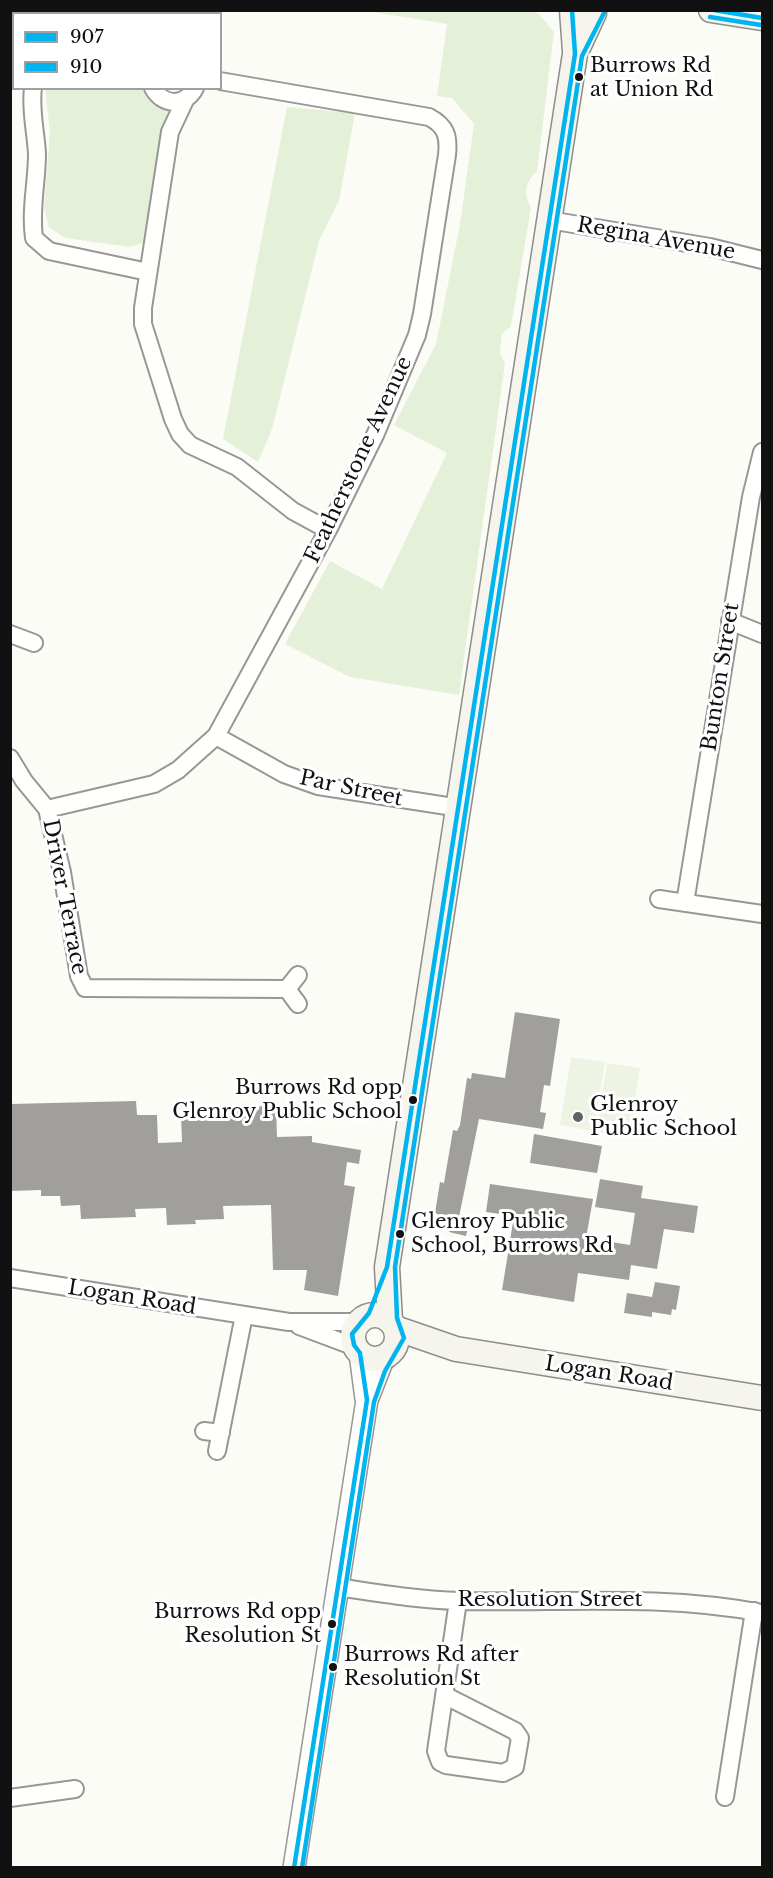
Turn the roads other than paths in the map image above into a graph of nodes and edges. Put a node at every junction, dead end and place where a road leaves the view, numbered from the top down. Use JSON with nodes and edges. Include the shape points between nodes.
{"nodes":[{"id":1,"x":711,"y":10,"type":"edge"},
{"id":2,"x":584,"y":11,"type":"edge"},
{"id":3,"x":762,"y":18,"type":"edge"},
{"id":4,"x":223,"y":83,"type":"edge"},
{"id":5,"x":33,"y":90,"type":"edge"},
{"id":6,"x":194,"y":92,"type":"edge"},
{"id":7,"x":157,"y":94,"type":"edge"},
{"id":8,"x":171,"y":132,"type":"junction"},
{"id":9,"x":549,"y":220,"type":"junction"},
{"id":10,"x":762,"y":260,"type":"edge"},
{"id":11,"x":148,"y":272,"type":"junction"},
{"id":12,"x":762,"y":452,"type":"edge"},
{"id":13,"x":328,"y":530,"type":"junction"},
{"id":14,"x":730,"y":621,"type":"junction"},
{"id":15,"x":10,"y":634,"type":"edge"},
{"id":16,"x":762,"y":634,"type":"edge"},
{"id":17,"x":34,"y":643,"type":"dead end"},
{"id":18,"x":216,"y":736,"type":"junction"},
{"id":19,"x":10,"y":758,"type":"edge"},
{"id":20,"x":460,"y":808,"type":"junction"},
{"id":21,"x":47,"y":809,"type":"junction"},
{"id":22,"x":658,"y":899,"type":"dead end"},
{"id":23,"x":685,"y":903,"type":"junction"},
{"id":24,"x":762,"y":914,"type":"edge"},
{"id":25,"x":298,"y":975,"type":"dead end"},
{"id":26,"x":287,"y":989,"type":"junction"},
{"id":27,"x":298,"y":1004,"type":"dead end"},
{"id":28,"x":10,"y":1278,"type":"edge"},
{"id":29,"x":243,"y":1315,"type":"junction"},
{"id":30,"x":289,"y":1322,"type":"junction"},
{"id":31,"x":381,"y":1332,"type":"junction"},
{"id":32,"x":358,"y":1350,"type":"junction"},
{"id":33,"x":762,"y":1398,"type":"edge"},
{"id":34,"x":367,"y":1400,"type":"junction"},
{"id":35,"x":204,"y":1431,"type":"dead end"},
{"id":36,"x":221,"y":1433,"type":"junction"},
{"id":37,"x":217,"y":1451,"type":"dead end"},
{"id":38,"x":337,"y":1587,"type":"junction"},
{"id":39,"x":458,"y":1601,"type":"junction"},
{"id":40,"x":758,"y":1612,"type":"edge"},
{"id":41,"x":444,"y":1695,"type":"junction"},
{"id":42,"x":75,"y":1789,"type":"dead end"},
{"id":43,"x":725,"y":1797,"type":"dead end"},
{"id":44,"x":10,"y":1798,"type":"edge"},
{"id":45,"x":294,"y":1868,"type":"edge"}],
"edges":[{"from":1,"to":3,"type":"main road"},
{"from":2,"to":9,"type":"main road"},
{"from":4,"to":13,"type":"street","name":"Featherstone Avenue","via":[[260,86],[429,117],[439,123],[448,138],[417,336],[376,433]]},
{"from":5,"to":11,"type":"street","via":[[37,154],[34,238],[49,251]]},
{"from":6,"to":7,"type":"street","via":[[169,102]]},
{"from":6,"to":8,"type":"street"},
{"from":7,"to":8,"type":"street"},
{"from":8,"to":11,"type":"street"},
{"from":9,"to":10,"type":"street","name":"Regina Avenue","via":[[710,247]]},
{"from":9,"to":20,"type":"main road"},
{"from":11,"to":13,"type":"street","via":[[144,324],[180,434],[190,445],[237,467],[293,511]]},
{"from":12,"to":14,"type":"street","name":"Bunton Street"},
{"from":13,"to":18,"type":"street","name":"Featherstone Avenue"},
{"from":14,"to":16,"type":"street"},
{"from":14,"to":23,"type":"street","name":"Bunton Street"},
{"from":15,"to":17,"type":"street"},
{"from":18,"to":20,"type":"street","name":"Par Street","via":[[284,774],[318,786]]},
{"from":18,"to":21,"type":"street","name":"Featherstone Avenue","via":[[178,770],[154,784]]},
{"from":19,"to":21,"type":"street","name":"Driver Terrace"},
{"from":20,"to":31,"type":"main road","via":[[387,1267]]},
{"from":21,"to":26,"type":"street","name":"Driver Terrace","via":[[79,976],[85,988]]},
{"from":22,"to":23,"type":"street"},
{"from":23,"to":24,"type":"street"},
{"from":25,"to":26,"type":"street"},
{"from":26,"to":27,"type":"street"},
{"from":28,"to":29,"type":"street","name":"Logan Road"},
{"from":29,"to":30,"type":"street","name":"Logan Road"},
{"from":29,"to":36,"type":"street"},
{"from":30,"to":31,"type":"street","name":"Logan Road"},
{"from":30,"to":32,"type":"street","name":"Logan Road"},
{"from":31,"to":32,"type":"main road","via":[[372,1359]]},
{"from":31,"to":33,"type":"main road","name":"Logan Road","via":[[456,1349]]},
{"from":31,"to":34,"type":"street"},
{"from":32,"to":34,"type":"street"},
{"from":34,"to":38,"type":"street"},
{"from":35,"to":36,"type":"street"},
{"from":36,"to":37,"type":"street"},
{"from":38,"to":39,"type":"street","name":"Resolution Street"},
{"from":38,"to":45,"type":"street"},
{"from":39,"to":40,"type":"street","name":"Resolution Street","via":[[639,1600],[702,1603]]},
{"from":39,"to":41,"type":"street"},
{"from":40,"to":43,"type":"street"},
{"from":41,"to":41,"type":"street","via":[[436,1751],[440,1762],[503,1773],[515,1767],[520,1738],[515,1731]]},
{"from":42,"to":44,"type":"street"}]}
